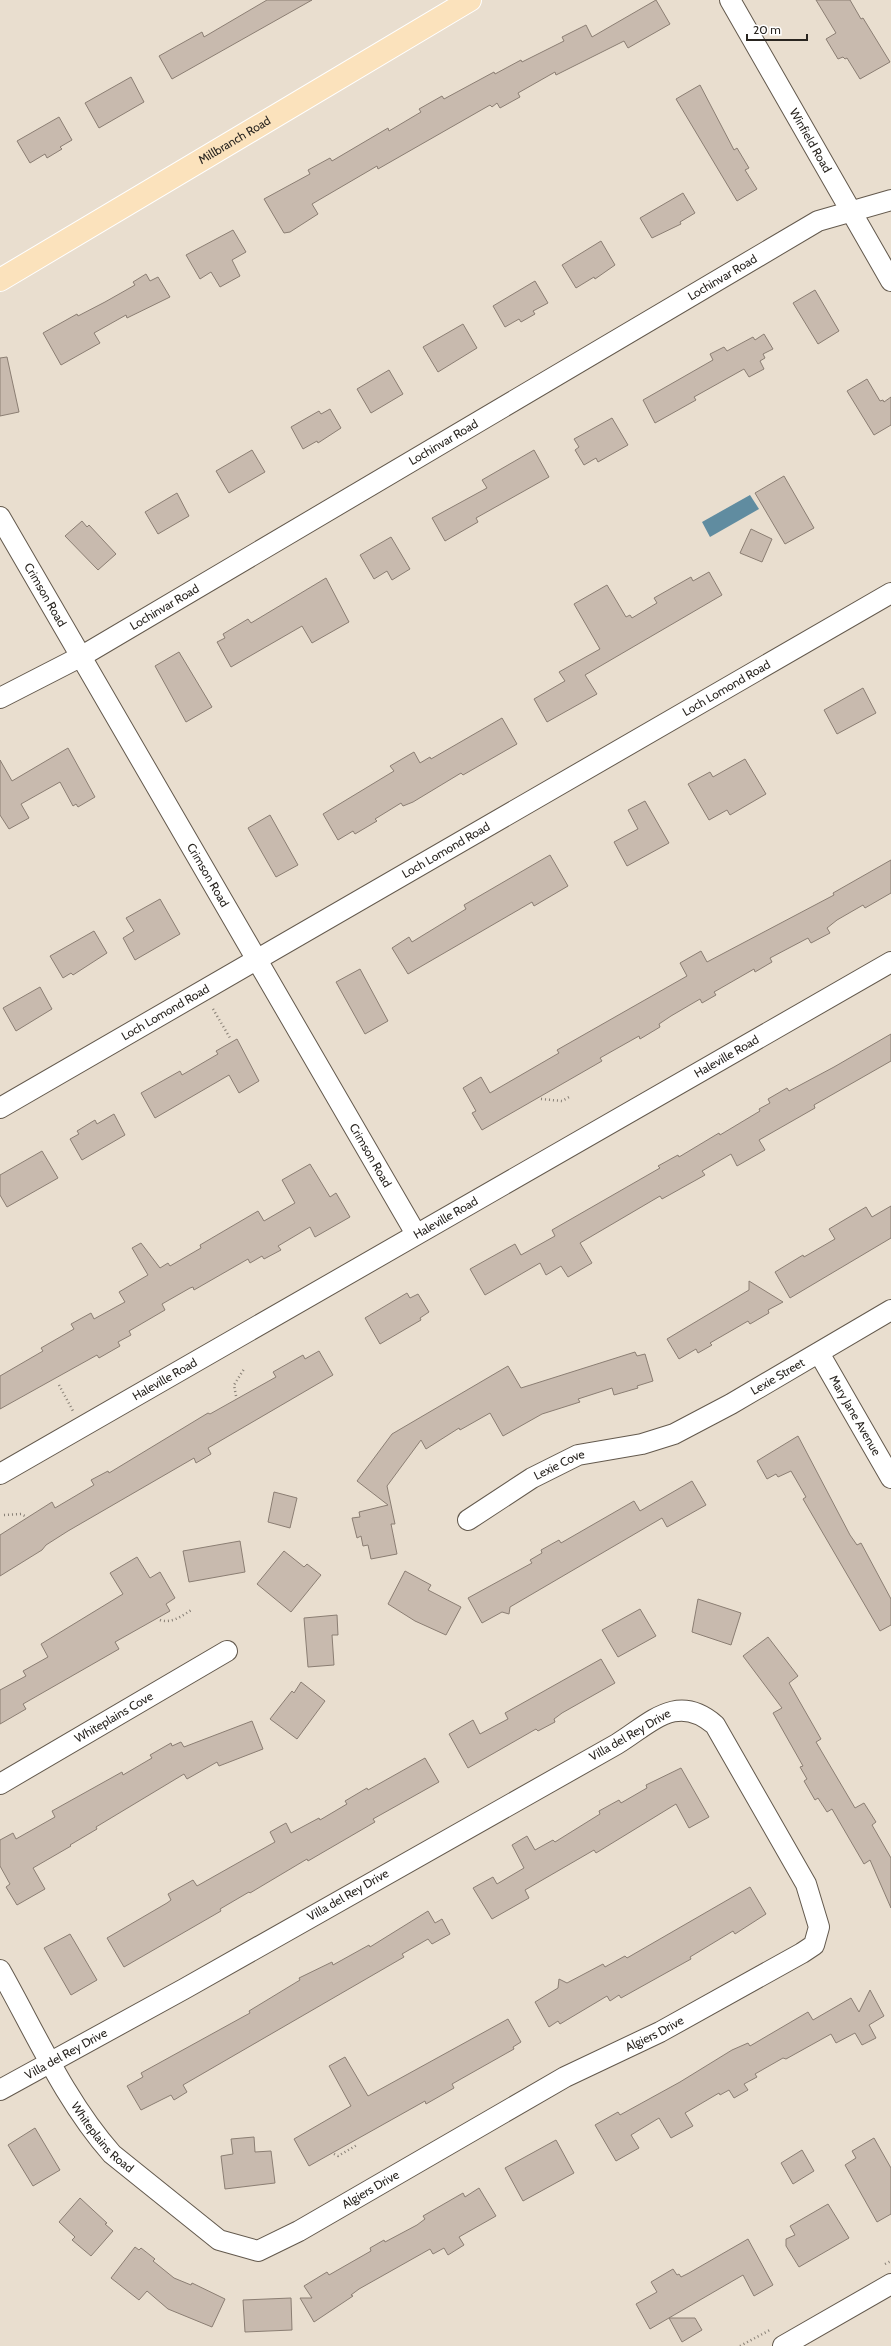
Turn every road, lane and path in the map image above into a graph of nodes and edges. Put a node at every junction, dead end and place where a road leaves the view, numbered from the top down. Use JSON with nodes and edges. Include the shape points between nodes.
{"nodes":[{"id":1,"x":470,"y":0,"type":"edge"},
{"id":2,"x":730,"y":0,"type":"edge"},
{"id":3,"x":891,"y":200,"type":"edge"},
{"id":4,"x":850,"y":212,"type":"junction"},
{"id":5,"x":0,"y":280,"type":"edge"},
{"id":6,"x":891,"y":281,"type":"edge"},
{"id":7,"x":0,"y":517,"type":"edge"},
{"id":8,"x":891,"y":593,"type":"edge"},
{"id":9,"x":82,"y":656,"type":"junction"},
{"id":10,"x":0,"y":698,"type":"edge"},
{"id":11,"x":258,"y":960,"type":"junction"},
{"id":12,"x":891,"y":962,"type":"edge"},
{"id":13,"x":203,"y":992,"type":"junction"},
{"id":14,"x":230,"y":1038,"type":"dead end"},
{"id":15,"x":569,"y":1097,"type":"dead end"},
{"id":16,"x":541,"y":1099,"type":"dead end"},
{"id":17,"x":0,"y":1108,"type":"edge"},
{"id":18,"x":416,"y":1234,"type":"junction"},
{"id":19,"x":891,"y":1310,"type":"edge"},
{"id":20,"x":819,"y":1353,"type":"junction"},
{"id":21,"x":244,"y":1368,"type":"dead end"},
{"id":22,"x":59,"y":1385,"type":"dead end"},
{"id":23,"x":236,"y":1396,"type":"dead end"},
{"id":24,"x":82,"y":1427,"type":"junction"},
{"id":25,"x":663,"y":1438,"type":"joint"},
{"id":26,"x":0,"y":1474,"type":"edge"},
{"id":27,"x":891,"y":1478,"type":"edge"},
{"id":28,"x":4,"y":1515,"type":"dead end"},
{"id":29,"x":27,"y":1517,"type":"dead end"},
{"id":30,"x":468,"y":1520,"type":"dead end"},
{"id":31,"x":193,"y":1609,"type":"dead end"},
{"id":32,"x":160,"y":1620,"type":"dead end"},
{"id":33,"x":227,"y":1651,"type":"dead end"},
{"id":34,"x":698,"y":1713,"type":"joint"},
{"id":35,"x":0,"y":1784,"type":"edge"},
{"id":36,"x":0,"y":1970,"type":"edge"},
{"id":37,"x":51,"y":2063,"type":"junction"},
{"id":38,"x":0,"y":2090,"type":"edge"},
{"id":39,"x":357,"y":2145,"type":"dead end"},
{"id":40,"x":334,"y":2154,"type":"dead end"},
{"id":41,"x":258,"y":2251,"type":"joint"},
{"id":42,"x":891,"y":2284,"type":"edge"},
{"id":43,"x":783,"y":2346,"type":"edge"}],
"edges":[{"from":1,"to":5,"type":"main road","name":"Millbranch Road"},
{"from":2,"to":4,"type":"street","name":"Winfield Road"},
{"from":3,"to":4,"type":"street","name":"Lochinvar Road"},
{"from":4,"to":6,"type":"street","name":"Winfield Road"},
{"from":4,"to":9,"type":"street","name":"Lochinvar Road","via":[[818,222]]},
{"from":7,"to":9,"type":"street","name":"Crimson Road"},
{"from":8,"to":11,"type":"street","name":"Loch Lomond Road"},
{"from":9,"to":10,"type":"street","name":"Lochinvar Road"},
{"from":9,"to":11,"type":"street","name":"Crimson Road"},
{"from":11,"to":13,"type":"street","name":"Loch Lomond Road"},
{"from":11,"to":18,"type":"street","name":"Crimson Road"},
{"from":12,"to":18,"type":"street","name":"Haleville Road"},
{"from":13,"to":14,"type":"path"},
{"from":13,"to":17,"type":"street","name":"Loch Lomond Road"},
{"from":15,"to":16,"type":"path","via":[[562,1100]]},
{"from":18,"to":24,"type":"street","name":"Haleville Road"},
{"from":19,"to":20,"type":"street","name":"Lexie Street"},
{"from":20,"to":25,"type":"street","name":"Lexie Street","via":[[717,1411]]},
{"from":20,"to":27,"type":"street","name":"Mary Jane Avenue"},
{"from":21,"to":23,"type":"path","via":[[234,1385]]},
{"from":22,"to":24,"type":"path"},
{"from":24,"to":26,"type":"street","name":"Haleville Road"},
{"from":25,"to":30,"type":"street","name":"Lexie Cove","via":[[578,1455],[532,1478]]},
{"from":28,"to":29,"type":"path","via":[[21,1514]]},
{"from":31,"to":32,"type":"path","via":[[171,1621]]},
{"from":33,"to":35,"type":"street","name":"Whiteplains Cove"},
{"from":34,"to":37,"type":"street","name":"Villa del Rey Drive","via":[[676,1709],[665,1713],[617,1744]]},
{"from":34,"to":41,"type":"street","name":"Algiers Drive","via":[[715,1725],[806,1884],[819,1927],[814,1945],[660,2032],[565,2077],[299,2231]]},
{"from":36,"to":37,"type":"street","name":"Whiteplains Road"},
{"from":37,"to":38,"type":"street","name":"Villa del Rey Drive"},
{"from":37,"to":41,"type":"street","name":"Whiteplains Road","via":[[99,2139],[112,2154],[219,2240]]},
{"from":39,"to":40,"type":"path","via":[[338,2156]]},
{"from":42,"to":43,"type":"street"}]}
